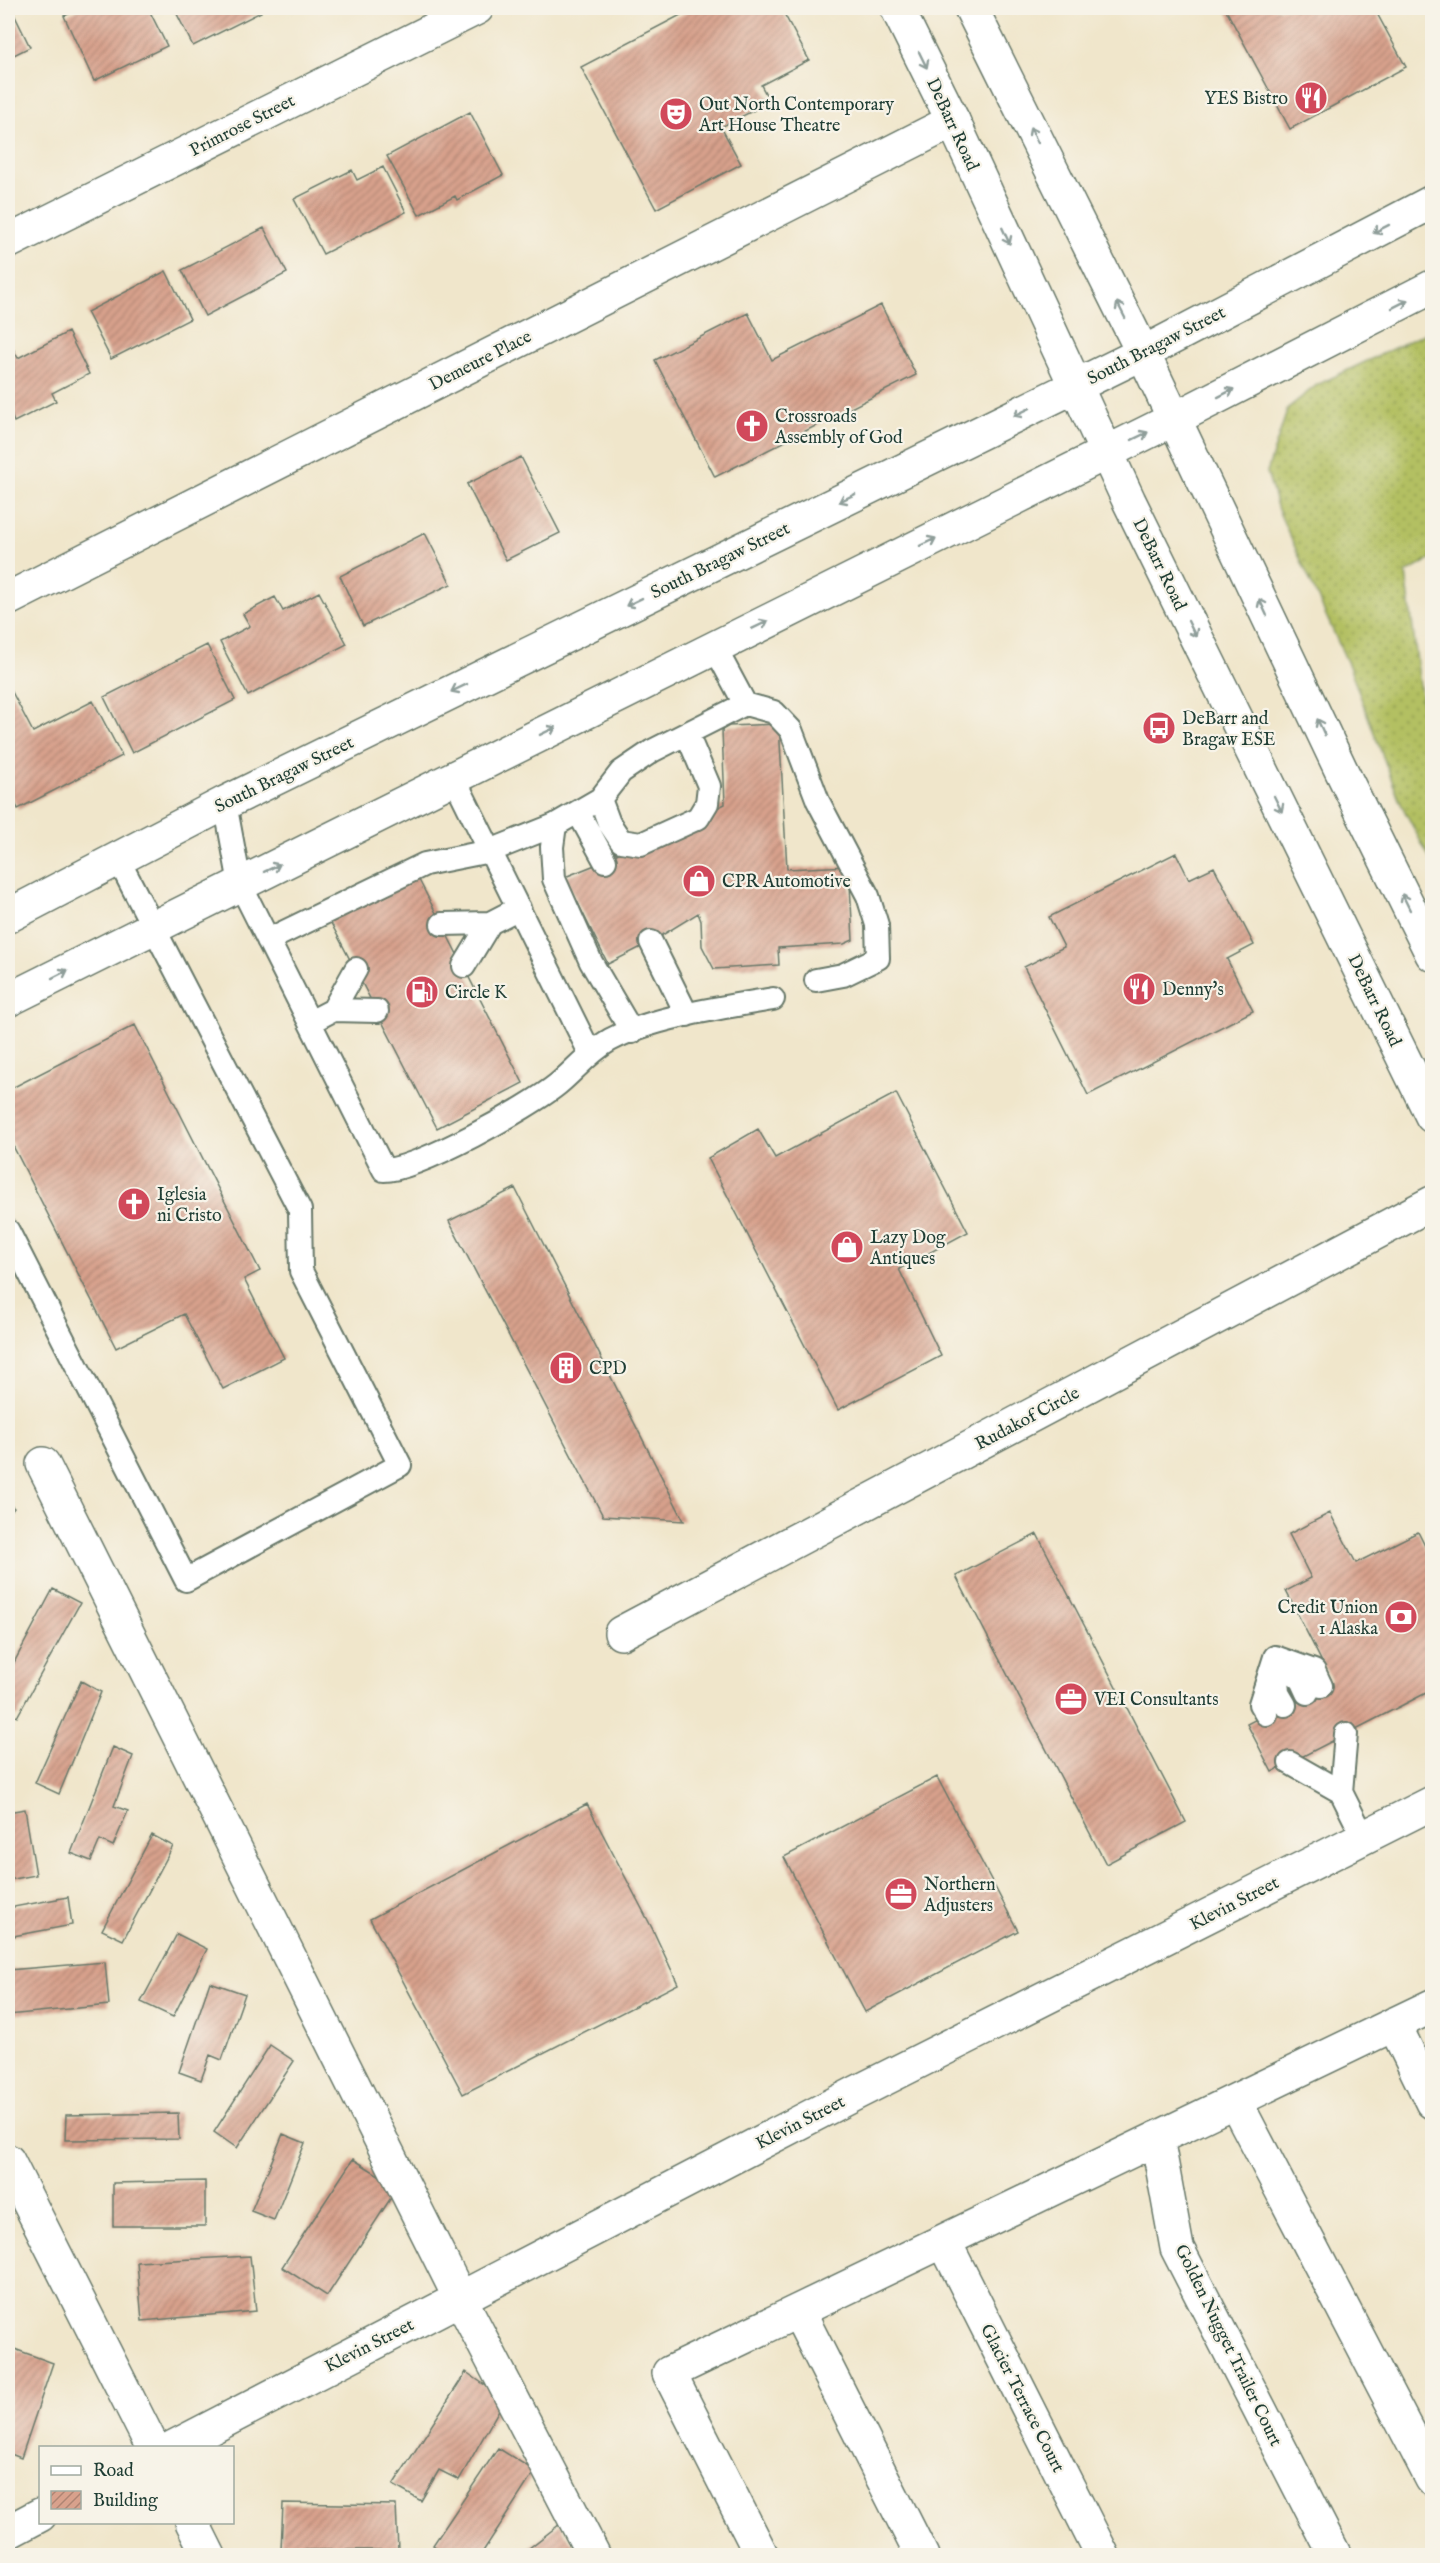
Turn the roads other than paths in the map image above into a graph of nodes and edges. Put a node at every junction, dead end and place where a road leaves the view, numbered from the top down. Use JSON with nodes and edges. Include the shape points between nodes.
{"nodes":[{"id":1,"x":477,"y":8,"type":"edge"},
{"id":2,"x":897,"y":8,"type":"edge"},
{"id":3,"x":970,"y":8,"type":"edge"},
{"id":4,"x":953,"y":121,"type":"junction"},
{"id":5,"x":1432,"y":202,"type":"edge"},
{"id":6,"x":8,"y":242,"type":"edge"},
{"id":7,"x":1432,"y":287,"type":"edge"},
{"id":8,"x":1143,"y":353,"type":"junction"},
{"id":9,"x":1075,"y":386,"type":"junction"},
{"id":10,"x":1174,"y":419,"type":"junction"},
{"id":11,"x":1106,"y":453,"type":"junction"},
{"id":12,"x":8,"y":599,"type":"edge"},
{"id":13,"x":715,"y":648,"type":"junction"},
{"id":14,"x":744,"y":704,"type":"junction"},
{"id":15,"x":687,"y":734,"type":"junction"},
{"id":16,"x":454,"y":778,"type":"junction"},
{"id":17,"x":600,"y":799,"type":"junction"},
{"id":18,"x":225,"y":803,"type":"junction"},
{"id":19,"x":578,"y":812,"type":"junction"},
{"id":20,"x":555,"y":825,"type":"junction"},
{"id":21,"x":490,"y":851,"type":"junction"},
{"id":22,"x":118,"y":859,"type":"junction"},
{"id":23,"x":605,"y":861,"type":"dead end"},
{"id":24,"x":240,"y":884,"type":"junction"},
{"id":25,"x":519,"y":908,"type":"junction"},
{"id":26,"x":8,"y":916,"type":"edge"},
{"id":27,"x":490,"y":923,"type":"junction"},
{"id":28,"x":442,"y":924,"type":"dead end"},
{"id":29,"x":153,"y":927,"type":"junction"},
{"id":30,"x":268,"y":940,"type":"junction"},
{"id":31,"x":651,"y":942,"type":"dead end"},
{"id":32,"x":1432,"y":954,"type":"edge"},
{"id":33,"x":464,"y":966,"type":"dead end"},
{"id":34,"x":356,"y":969,"type":"dead end"},
{"id":35,"x":816,"y":980,"type":"dead end"},
{"id":36,"x":773,"y":999,"type":"dead end"},
{"id":37,"x":8,"y":1000,"type":"edge"},
{"id":38,"x":333,"y":1010,"type":"junction"},
{"id":39,"x":377,"y":1011,"type":"dead end"},
{"id":40,"x":687,"y":1015,"type":"junction"},
{"id":41,"x":310,"y":1022,"type":"junction"},
{"id":42,"x":632,"y":1032,"type":"junction"},
{"id":43,"x":590,"y":1053,"type":"junction"},
{"id":44,"x":1432,"y":1116,"type":"edge"},
{"id":45,"x":1432,"y":1203,"type":"edge"},
{"id":46,"x":8,"y":1231,"type":"edge"},
{"id":47,"x":43,"y":1464,"type":"dead end"},
{"id":48,"x":621,"y":1633,"type":"dead end"},
{"id":49,"x":1314,"y":1689,"type":"dead end"},
{"id":50,"x":1275,"y":1710,"type":"dead end"},
{"id":51,"x":1338,"y":1738,"type":"dead end"},
{"id":52,"x":1299,"y":1758,"type":"dead end"},
{"id":53,"x":1341,"y":1792,"type":"junction"},
{"id":54,"x":1432,"y":1803,"type":"edge"},
{"id":55,"x":1364,"y":1838,"type":"junction"},
{"id":56,"x":1432,"y":2006,"type":"edge"},
{"id":57,"x":1394,"y":2024,"type":"junction"},
{"id":58,"x":1234,"y":2101,"type":"junction"},
{"id":59,"x":1432,"y":2102,"type":"edge"},
{"id":60,"x":1157,"y":2139,"type":"junction"},
{"id":61,"x":8,"y":2160,"type":"edge"},
{"id":62,"x":944,"y":2241,"type":"junction"},
{"id":63,"x":460,"y":2298,"type":"junction"},
{"id":64,"x":798,"y":2311,"type":"junction"},
{"id":65,"x":152,"y":2446,"type":"edge"},
{"id":66,"x":176,"y":2446,"type":"edge"},
{"id":67,"x":1432,"y":2480,"type":"edge"},
{"id":68,"x":39,"y":2516,"type":"edge"},
{"id":69,"x":193,"y":2524,"type":"edge"},
{"id":70,"x":8,"y":2532,"type":"edge"},
{"id":71,"x":209,"y":2556,"type":"edge"},
{"id":72,"x":594,"y":2556,"type":"edge"},
{"id":73,"x":762,"y":2556,"type":"edge"},
{"id":74,"x":922,"y":2556,"type":"edge"},
{"id":75,"x":1102,"y":2556,"type":"edge"},
{"id":76,"x":1335,"y":2556,"type":"edge"}],
"edges":[{"from":1,"to":6,"type":"street","name":"Primrose Street"},
{"from":2,"to":4,"type":"street","name":"DeBarr Road","one_way":true},
{"from":8,"to":3,"type":"street","one_way":true},
{"from":4,"to":9,"type":"street","name":"DeBarr Road","one_way":true},
{"from":4,"to":12,"type":"street","name":"Demeure Place"},
{"from":5,"to":8,"type":"street","name":"South Bragaw Street","one_way":true},
{"from":10,"to":7,"type":"street","one_way":true},
{"from":8,"to":9,"type":"street","name":"South Bragaw Street"},
{"from":8,"to":10,"type":"street"},
{"from":9,"to":11,"type":"street","name":"DeBarr Road"},
{"from":9,"to":18,"type":"street","name":"South Bragaw Street","one_way":true},
{"from":11,"to":10,"type":"street","one_way":true},
{"from":32,"to":10,"type":"street","one_way":true},
{"from":13,"to":11,"type":"street","one_way":true},
{"from":11,"to":44,"type":"street","name":"DeBarr Road","one_way":true},
{"from":13,"to":14,"type":"lane"},
{"from":16,"to":13,"type":"street","one_way":true},
{"from":14,"to":15,"type":"lane"},
{"from":14,"to":35,"type":"lane","via":[[774,712],[790,730],[818,801],[868,896],[877,925],[878,958],[843,975]]},
{"from":15,"to":17,"type":"lane","via":[[621,772]]},
{"from":15,"to":17,"type":"lane","via":[[709,786],[707,803],[699,818],[641,844],[621,841]]},
{"from":16,"to":21,"type":"lane"},
{"from":24,"to":16,"type":"street","one_way":true},
{"from":17,"to":19,"type":"lane"},
{"from":18,"to":22,"type":"street","name":"South Bragaw Street"},
{"from":18,"to":24,"type":"lane"},
{"from":19,"to":20,"type":"lane"},
{"from":19,"to":23,"type":"lane"},
{"from":20,"to":21,"type":"lane"},
{"from":20,"to":42,"type":"lane","via":[[554,879],[591,962]]},
{"from":21,"to":25,"type":"lane"},
{"from":21,"to":30,"type":"lane","via":[[425,864]]},
{"from":22,"to":26,"type":"street","name":"South Bragaw Street"},
{"from":22,"to":29,"type":"lane"},
{"from":24,"to":29,"type":"street"},
{"from":24,"to":30,"type":"lane"},
{"from":25,"to":27,"type":"lane"},
{"from":25,"to":43,"type":"lane"},
{"from":27,"to":28,"type":"lane"},
{"from":27,"to":33,"type":"lane"},
{"from":37,"to":29,"type":"street","one_way":true},
{"from":29,"to":46,"type":"lane","via":[[300,1210],[302,1271],[400,1465],[186,1580]]},
{"from":30,"to":41,"type":"lane"},
{"from":31,"to":40,"type":"lane"},
{"from":34,"to":38,"type":"lane"},
{"from":36,"to":40,"type":"lane"},
{"from":38,"to":39,"type":"lane"},
{"from":38,"to":41,"type":"lane"},
{"from":40,"to":42,"type":"lane"},
{"from":41,"to":43,"type":"lane","via":[[384,1170],[396,1170],[427,1158],[521,1110],[558,1084]]},
{"from":42,"to":43,"type":"lane"},
{"from":45,"to":48,"type":"street","name":"Rudakof Circle"},
{"from":47,"to":63,"type":"street"},
{"from":49,"to":50,"type":"lane","via":[[1275,1657],[1260,1704]]},
{"from":51,"to":53,"type":"lane"},
{"from":52,"to":53,"type":"lane"},
{"from":53,"to":55,"type":"lane"},
{"from":54,"to":55,"type":"street","name":"Klevin Street"},
{"from":55,"to":63,"type":"street","name":"Klevin Street","via":[[858,2092]]},
{"from":56,"to":57,"type":"street"},
{"from":57,"to":58,"type":"street"},
{"from":57,"to":59,"type":"street"},
{"from":58,"to":60,"type":"street"},
{"from":58,"to":67,"type":"street"},
{"from":60,"to":62,"type":"street"},
{"from":60,"to":76,"type":"street","name":"Golden Nugget Trailer Court","via":[[1177,2248]]},
{"from":61,"to":65,"type":"street"},
{"from":62,"to":64,"type":"street"},
{"from":62,"to":75,"type":"street","name":"Glacier Terrace Court"},
{"from":63,"to":66,"type":"street","name":"Klevin Street"},
{"from":63,"to":72,"type":"street"},
{"from":64,"to":73,"type":"street","via":[[669,2373]]},
{"from":64,"to":74,"type":"street"},
{"from":68,"to":70,"type":"street"},
{"from":69,"to":71,"type":"street"}]}
